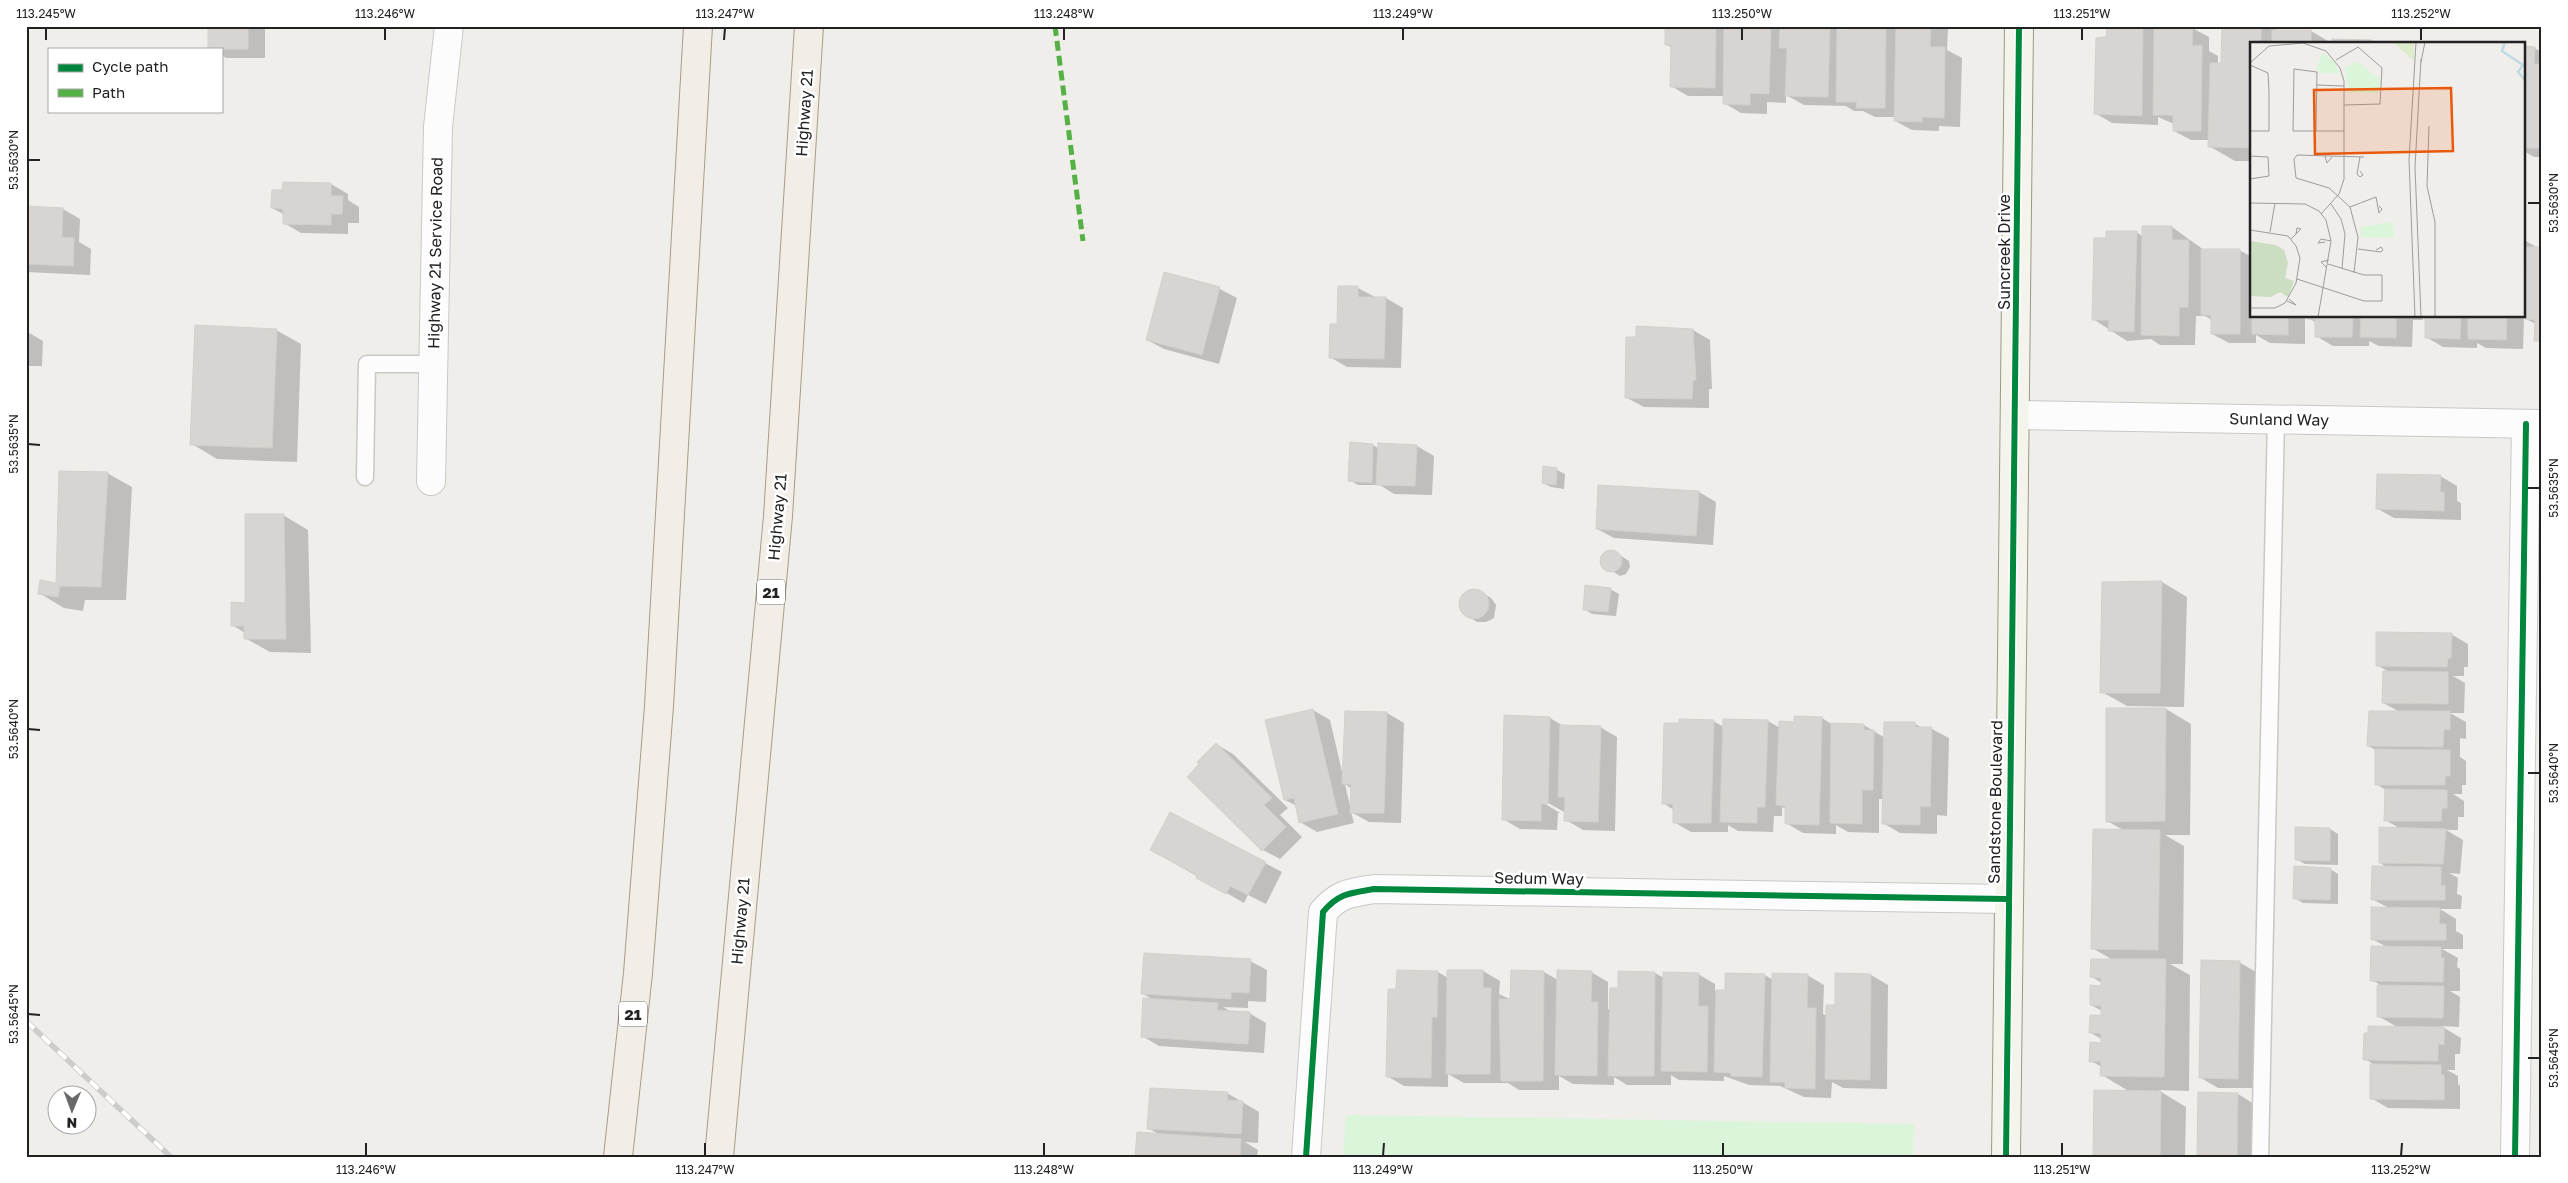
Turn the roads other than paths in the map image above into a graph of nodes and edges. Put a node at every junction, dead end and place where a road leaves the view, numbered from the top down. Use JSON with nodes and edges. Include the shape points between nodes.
{"nodes":[{"id":1,"x":449,"y":26,"type":"edge"},
{"id":2,"x":698,"y":26,"type":"edge"},
{"id":3,"x":809,"y":26,"type":"edge"},
{"id":4,"x":2019,"y":26,"type":"edge"},
{"id":5,"x":432,"y":364,"type":"junction"},
{"id":6,"x":2016,"y":415,"type":"junction"},
{"id":7,"x":2276,"y":419,"type":"junction"},
{"id":8,"x":2534,"y":424,"type":"edge"},
{"id":9,"x":365,"y":477,"type":"dead end"},
{"id":10,"x":2014,"y":478,"type":"joint"},
{"id":11,"x":431,"y":481,"type":"dead end"},
{"id":12,"x":2007,"y":899,"type":"junction"},
{"id":13,"x":618,"y":1157,"type":"edge"},
{"id":14,"x":719,"y":1157,"type":"edge"},
{"id":15,"x":1306,"y":1157,"type":"edge"},
{"id":16,"x":2006,"y":1157,"type":"edge"},
{"id":17,"x":2260,"y":1157,"type":"edge"},
{"id":18,"x":2515,"y":1157,"type":"edge"}],
"edges":[{"from":1,"to":5,"type":"street","name":"Highway 21 Service Road","via":[[438,127]]},
{"from":2,"to":13,"type":"main road","number":"21","via":[[659,706],[638,973]]},
{"from":3,"to":14,"type":"main road","name":"Highway 21","number":"21","via":[[778,516]]},
{"from":4,"to":6,"type":"street","name":"Suncreek Drive"},
{"from":5,"to":9,"type":"lane","via":[[367,364]]},
{"from":5,"to":11,"type":"street","name":"Highway 21 Service Road"},
{"from":6,"to":7,"type":"street","name":"Sunland Way"},
{"from":6,"to":10,"type":"street","name":"Suncreek Drive"},
{"from":7,"to":8,"type":"street","name":"Sunland Way"},
{"from":7,"to":17,"type":"lane"},
{"from":8,"to":18,"type":"street"},
{"from":10,"to":12,"type":"street","name":"Sandstone Boulevard"},
{"from":12,"to":15,"type":"street","name":"Sedum Way","via":[[1374,888],[1334,899],[1323,912]]},
{"from":12,"to":16,"type":"street","name":"Sandstone Boulevard"}]}
